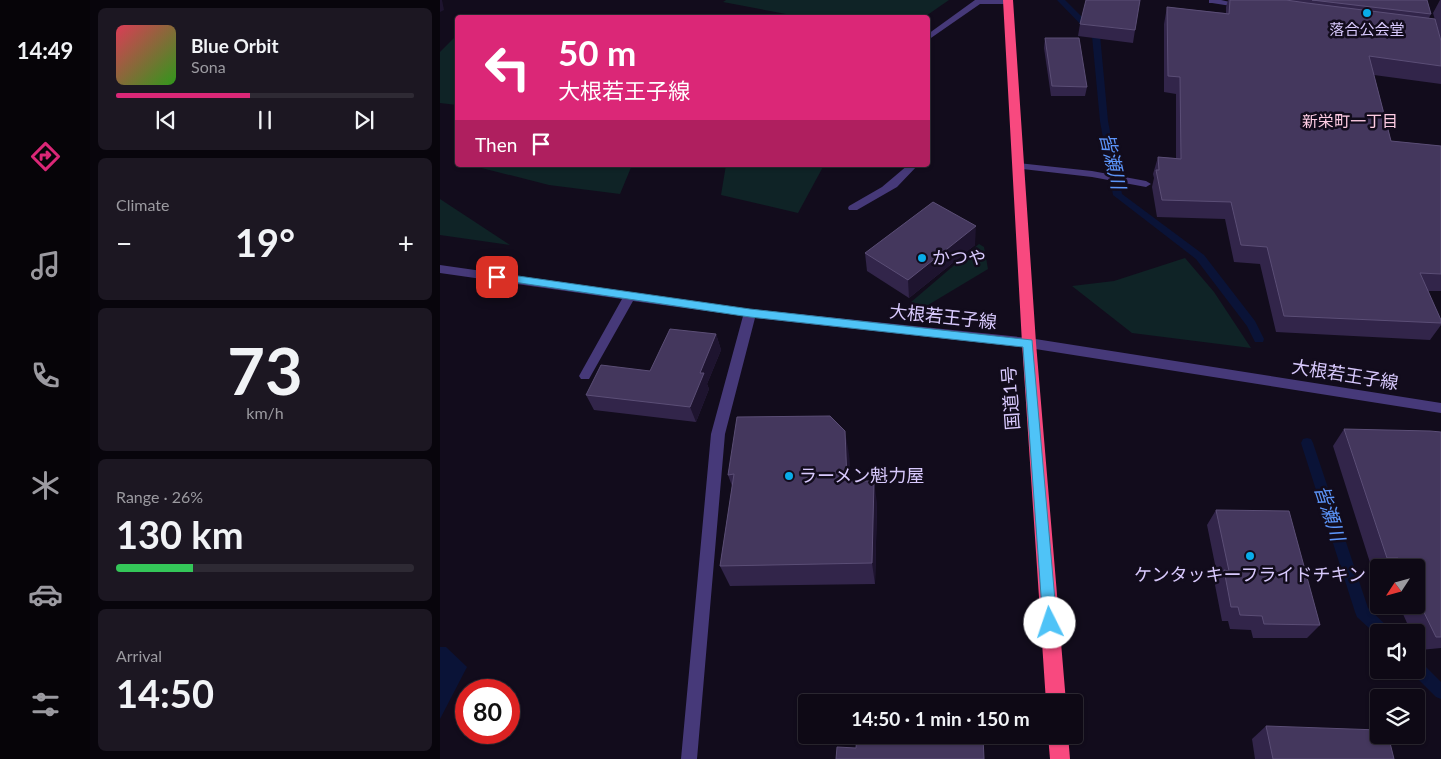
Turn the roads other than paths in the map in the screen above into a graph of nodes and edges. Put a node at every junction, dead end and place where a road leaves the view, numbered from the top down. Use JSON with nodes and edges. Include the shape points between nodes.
{"nodes":[{"id":1,"x":1008,"y":1,"type":"edge"},
{"id":2,"x":1212,"y":1,"type":"edge"},
{"id":3,"x":1251,"y":8,"type":"edge"},
{"id":4,"x":930,"y":37,"type":"edge"},
{"id":5,"x":1018,"y":166,"type":"junction"},
{"id":6,"x":912,"y":167,"type":"edge"},
{"id":7,"x":1146,"y":184,"type":"dead end"},
{"id":8,"x":854,"y":208,"type":"dead end"},
{"id":9,"x":440,"y":269,"type":"edge"},
{"id":10,"x":630,"y":296,"type":"junction"},
{"id":11,"x":750,"y":313,"type":"junction"},
{"id":12,"x":1028,"y":343,"type":"junction"},
{"id":13,"x":585,"y":376,"type":"dead end"},
{"id":14,"x":1441,"y":408,"type":"edge"},
{"id":15,"x":1055,"y":694,"type":"edge"},
{"id":16,"x":1059,"y":744,"type":"edge"},
{"id":17,"x":690,"y":759,"type":"edge"},
{"id":18,"x":1060,"y":759,"type":"edge"}],
"edges":[{"from":1,"to":4,"type":"street","via":[[978,2]]},
{"from":1,"to":5,"type":"highway","name":"国道1号"},
{"from":2,"to":3,"type":"street"},
{"from":5,"to":7,"type":"street"},
{"from":5,"to":12,"type":"highway","name":"国道1号"},
{"from":6,"to":8,"type":"street","via":[[905,177]]},
{"from":9,"to":10,"type":"street","name":"大根若王子線"},
{"from":10,"to":11,"type":"street","name":"大根若王子線"},
{"from":10,"to":13,"type":"street"},
{"from":11,"to":12,"type":"street","name":"大根若王子線"},
{"from":11,"to":17,"type":"street","via":[[718,434]]},
{"from":12,"to":14,"type":"street","name":"大根若王子線"},
{"from":12,"to":15,"type":"highway","name":"国道1号"},
{"from":16,"to":18,"type":"highway"}]}
